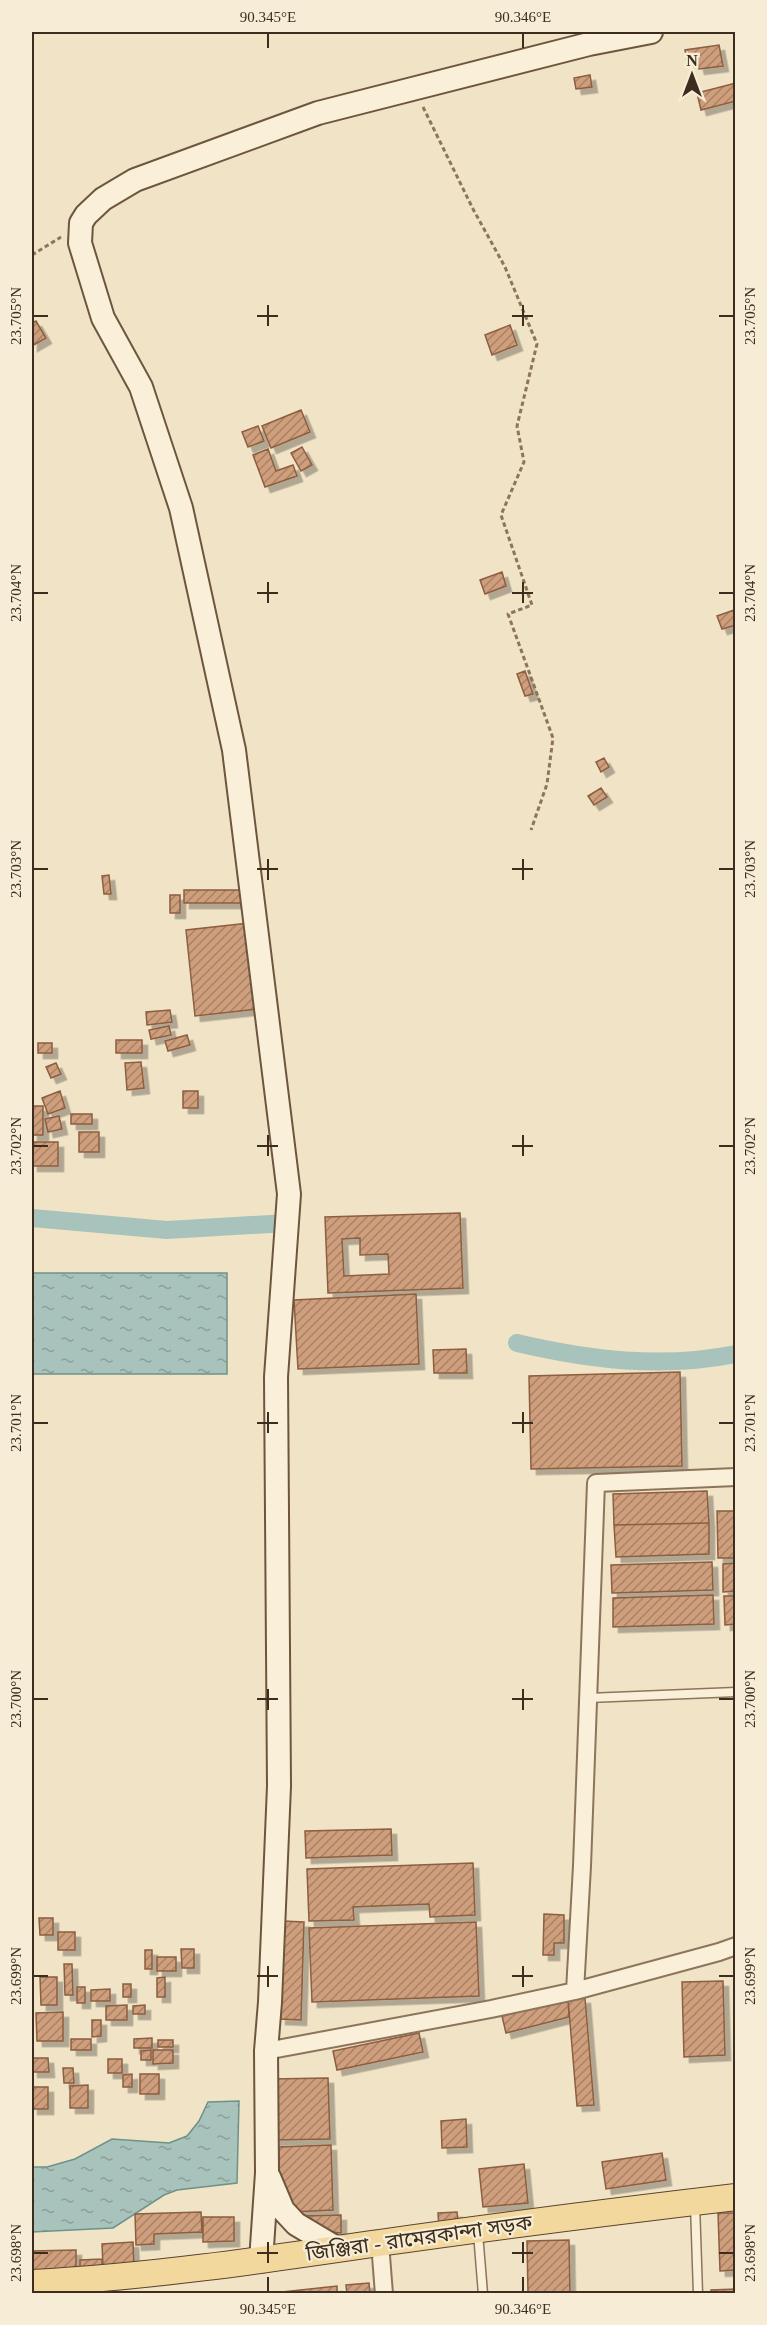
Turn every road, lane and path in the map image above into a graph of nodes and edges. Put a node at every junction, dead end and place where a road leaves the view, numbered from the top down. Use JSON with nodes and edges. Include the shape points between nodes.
{"nodes":[{"id":1,"x":651,"y":32,"type":"edge"},
{"id":2,"x":414,"y":89,"type":"junction"},
{"id":3,"x":531,"y":830,"type":"dead end"},
{"id":4,"x":735,"y":1477,"type":"edge"},
{"id":5,"x":735,"y":1692,"type":"edge"},
{"id":6,"x":588,"y":1698,"type":"junction"},
{"id":7,"x":735,"y":1946,"type":"edge"},
{"id":8,"x":575,"y":1991,"type":"junction"},
{"id":9,"x":266,"y":2051,"type":"junction"},
{"id":10,"x":267,"y":2172,"type":"junction"},
{"id":11,"x":735,"y":2197,"type":"edge"},
{"id":12,"x":695,"y":2202,"type":"junction"},
{"id":13,"x":478,"y":2229,"type":"junction"},
{"id":14,"x":380,"y":2243,"type":"junction"},
{"id":15,"x":338,"y":2249,"type":"junction"},
{"id":16,"x":261,"y":2261,"type":"junction"},
{"id":17,"x":32,"y":2283,"type":"edge"},
{"id":18,"x":384,"y":2294,"type":"edge"},
{"id":19,"x":483,"y":2294,"type":"edge"},
{"id":20,"x":698,"y":2294,"type":"edge"}],
"edges":[{"from":1,"to":2,"type":"main road","via":[[588,44]]},
{"from":2,"to":3,"type":"path","via":[[505,267],[537,344],[517,426],[524,462],[501,515],[532,605],[508,614],[553,738],[547,784]]},
{"from":2,"to":9,"type":"main road","via":[[318,113],[135,180],[103,199],[86,215],[80,233],[82,255],[103,318],[141,387],[181,508],[234,750],[289,1194],[276,1377],[279,1786]]},
{"from":4,"to":6,"type":"street","via":[[596,1483]]},
{"from":5,"to":6,"type":"lane"},
{"from":6,"to":8,"type":"street"},
{"from":7,"to":8,"type":"street"},
{"from":8,"to":9,"type":"street"},
{"from":9,"to":10,"type":"main road"},
{"from":10,"to":15,"type":"main road","via":[[283,2210],[296,2224]]},
{"from":10,"to":16,"type":"main road"},
{"from":11,"to":12,"type":"main road","name":"জিঞ্জিরা - রামেরকান্দা সড়ক"},
{"from":12,"to":13,"type":"main road","name":"জিঞ্জিরা - রামেরকান্দা সড়ক"},
{"from":12,"to":20,"type":"lane"},
{"from":13,"to":14,"type":"main road","name":"জিঞ্জিরা - রামেরকান্দা সড়ক"},
{"from":13,"to":19,"type":"lane"},
{"from":14,"to":15,"type":"main road","name":"জিঞ্জিরা - রামেরকান্দা সড়ক"},
{"from":14,"to":18,"type":"street"},
{"from":15,"to":16,"type":"main road","name":"জিঞ্জিরা - রামেরকান্দা সড়ক"},
{"from":16,"to":17,"type":"main road","name":"জিঞ্জিরা - রামেরকান্দা সড়ক","via":[[107,2279]]}]}
